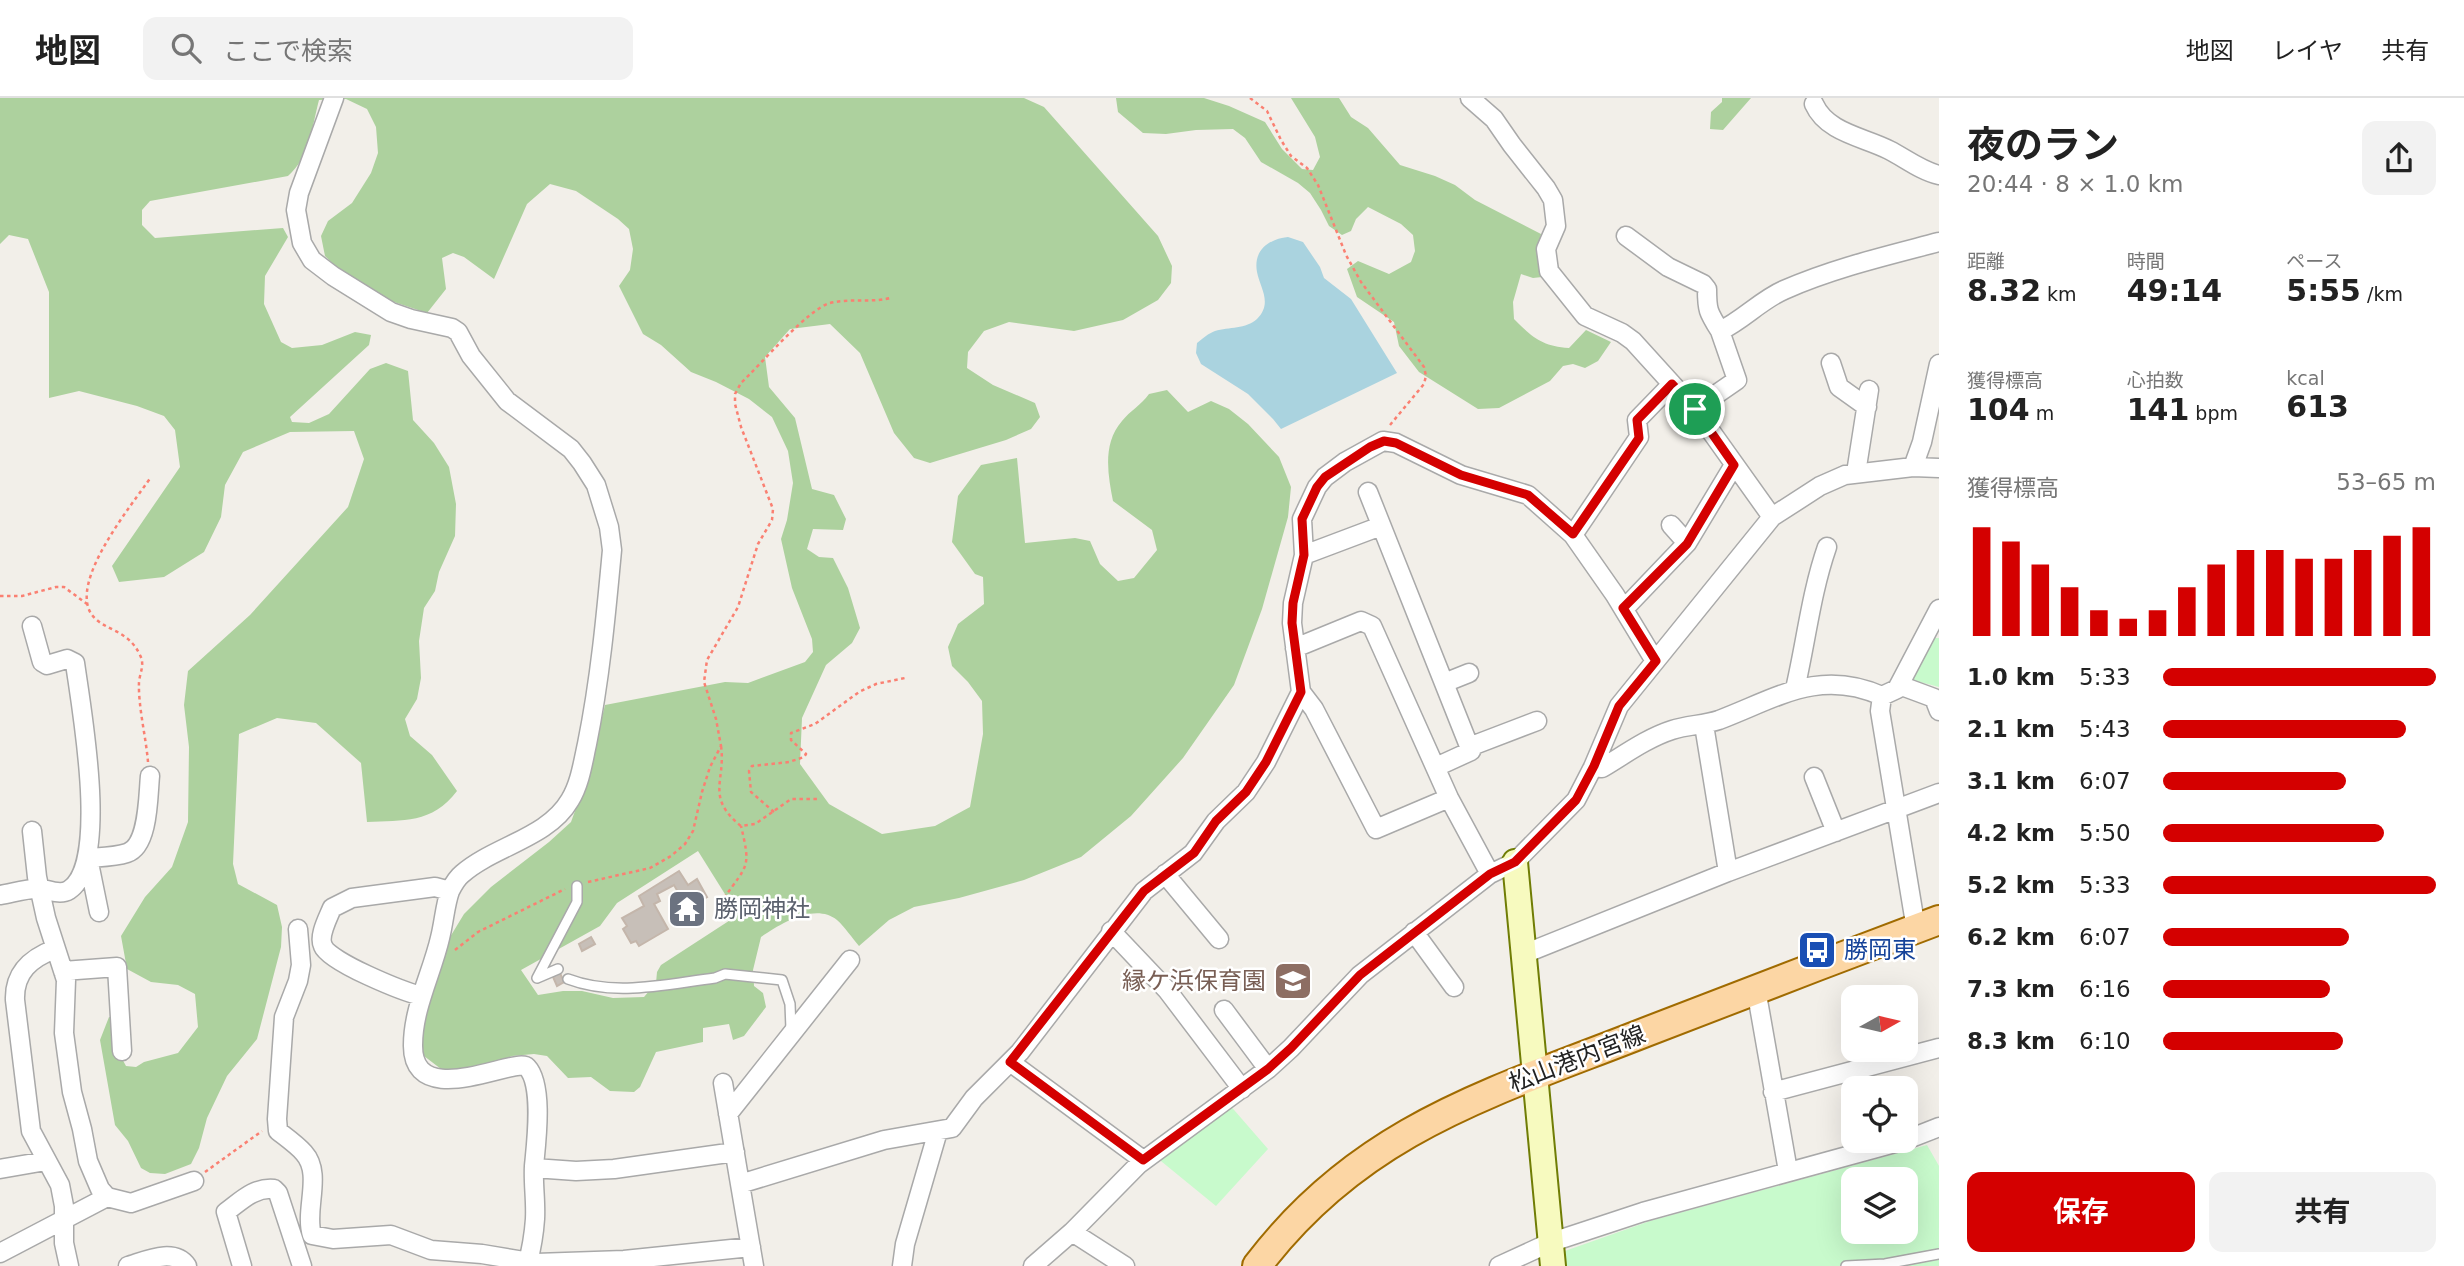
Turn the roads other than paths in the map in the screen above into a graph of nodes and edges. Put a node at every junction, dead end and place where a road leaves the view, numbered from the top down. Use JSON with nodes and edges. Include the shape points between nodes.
{"nodes":[{"id":1,"x":334,"y":98,"type":"edge"},
{"id":2,"x":1470,"y":98,"type":"edge"},
{"id":3,"x":1814,"y":104,"type":"dead end"},
{"id":4,"x":1939,"y":175,"type":"edge"},
{"id":5,"x":1626,"y":236,"type":"dead end"},
{"id":6,"x":1939,"y":242,"type":"edge"},
{"id":7,"x":1720,"y":331,"type":"junction"},
{"id":8,"x":1831,"y":363,"type":"dead end"},
{"id":9,"x":1939,"y":364,"type":"edge"},
{"id":10,"x":1672,"y":384,"type":"junction"},
{"id":11,"x":1695,"y":409,"type":"junction"},
{"id":12,"x":1734,"y":465,"type":"junction"},
{"id":13,"x":1913,"y":467,"type":"junction"},
{"id":14,"x":1939,"y":468,"type":"edge"},
{"id":15,"x":1856,"y":473,"type":"junction"},
{"id":16,"x":1367,"y":492,"type":"dead end"},
{"id":17,"x":1772,"y":517,"type":"junction"},
{"id":18,"x":1671,"y":525,"type":"dead end"},
{"id":19,"x":1381,"y":526,"type":"junction"},
{"id":20,"x":1573,"y":534,"type":"junction"},
{"id":21,"x":1687,"y":544,"type":"junction"},
{"id":22,"x":1827,"y":547,"type":"dead end"},
{"id":23,"x":1304,"y":555,"type":"junction"},
{"id":24,"x":1623,"y":608,"type":"junction"},
{"id":25,"x":1939,"y":609,"type":"edge"},
{"id":26,"x":32,"y":626,"type":"dead end"},
{"id":27,"x":1931,"y":636,"type":"edge"},
{"id":28,"x":1295,"y":648,"type":"junction"},
{"id":29,"x":1656,"y":661,"type":"junction"},
{"id":30,"x":1469,"y":673,"type":"dead end"},
{"id":31,"x":1444,"y":682,"type":"junction"},
{"id":32,"x":1899,"y":685,"type":"junction"},
{"id":33,"x":1795,"y":689,"type":"junction"},
{"id":34,"x":1301,"y":692,"type":"junction"},
{"id":35,"x":1882,"y":696,"type":"junction"},
{"id":36,"x":1939,"y":711,"type":"edge"},
{"id":37,"x":1537,"y":720,"type":"dead end"},
{"id":38,"x":1704,"y":725,"type":"junction"},
{"id":39,"x":1469,"y":747,"type":"junction"},
{"id":40,"x":1594,"y":766,"type":"junction"},
{"id":41,"x":1436,"y":767,"type":"junction"},
{"id":42,"x":150,"y":776,"type":"road end"},
{"id":43,"x":1814,"y":777,"type":"dead end"},
{"id":44,"x":1939,"y":793,"type":"edge"},
{"id":45,"x":1449,"y":798,"type":"junction"},
{"id":46,"x":1897,"y":810,"type":"junction"},
{"id":47,"x":32,"y":831,"type":"dead end"},
{"id":48,"x":1836,"y":832,"type":"junction"},
{"id":49,"x":88,"y":858,"type":"junction"},
{"id":50,"x":1515,"y":862,"type":"junction"},
{"id":51,"x":1728,"y":872,"type":"junction"},
{"id":52,"x":1165,"y":874,"type":"junction"},
{"id":53,"x":1490,"y":874,"type":"junction"},
{"id":54,"x":578,"y":886,"type":"road end"},
{"id":55,"x":39,"y":888,"type":"junction"},
{"id":56,"x":450,"y":891,"type":"junction"},
{"id":57,"x":0,"y":895,"type":"edge"},
{"id":58,"x":99,"y":912,"type":"dead end"},
{"id":59,"x":326,"y":924,"type":"junction"},
{"id":60,"x":1928,"y":924,"type":"edge"},
{"id":61,"x":1111,"y":931,"type":"junction"},
{"id":62,"x":1414,"y":932,"type":"junction"},
{"id":63,"x":1219,"y":939,"type":"dead end"},
{"id":64,"x":55,"y":949,"type":"junction"},
{"id":65,"x":1524,"y":954,"type":"junction"},
{"id":66,"x":850,"y":960,"type":"dead end"},
{"id":67,"x":558,"y":969,"type":"dead end"},
{"id":68,"x":63,"y":971,"type":"junction"},
{"id":69,"x":568,"y":979,"type":"dead end"},
{"id":70,"x":1454,"y":987,"type":"dead end"},
{"id":71,"x":1756,"y":989,"type":"junction"},
{"id":72,"x":422,"y":996,"type":"junction"},
{"id":73,"x":1224,"y":1010,"type":"dead end"},
{"id":74,"x":791,"y":1035,"type":"junction"},
{"id":75,"x":1939,"y":1048,"type":"edge"},
{"id":76,"x":122,"y":1051,"type":"dead end"},
{"id":77,"x":1010,"y":1062,"type":"junction"},
{"id":78,"x":1268,"y":1069,"type":"junction"},
{"id":79,"x":1535,"y":1074,"type":"junction"},
{"id":80,"x":723,"y":1083,"type":"dead end"},
{"id":81,"x":1242,"y":1089,"type":"junction"},
{"id":82,"x":1773,"y":1092,"type":"junction"},
{"id":83,"x":729,"y":1114,"type":"junction"},
{"id":84,"x":1939,"y":1127,"type":"edge"},
{"id":85,"x":938,"y":1131,"type":"junction"},
{"id":86,"x":1918,"y":1135,"type":"edge"},
{"id":87,"x":734,"y":1152,"type":"junction"},
{"id":88,"x":1855,"y":1153,"type":"edge"},
{"id":89,"x":1143,"y":1160,"type":"junction"},
{"id":90,"x":46,"y":1161,"type":"junction"},
{"id":91,"x":534,"y":1168,"type":"junction"},
{"id":92,"x":0,"y":1169,"type":"edge"},
{"id":93,"x":1788,"y":1171,"type":"junction"},
{"id":94,"x":194,"y":1181,"type":"road end"},
{"id":95,"x":740,"y":1184,"type":"junction"},
{"id":96,"x":107,"y":1197,"type":"junction"},
{"id":97,"x":62,"y":1220,"type":"junction"},
{"id":98,"x":1072,"y":1232,"type":"junction"},
{"id":99,"x":751,"y":1247,"type":"junction"},
{"id":100,"x":0,"y":1253,"type":"edge"},
{"id":101,"x":1551,"y":1254,"type":"edge"},
{"id":102,"x":1939,"y":1254,"type":"edge"},
{"id":103,"x":1042,"y":1262,"type":"edge"},
{"id":104,"x":528,"y":1263,"type":"edge"},
{"id":105,"x":69,"y":1266,"type":"edge"},
{"id":106,"x":128,"y":1266,"type":"edge"},
{"id":107,"x":187,"y":1266,"type":"edge"},
{"id":108,"x":242,"y":1266,"type":"edge"},
{"id":109,"x":302,"y":1266,"type":"edge"},
{"id":110,"x":754,"y":1266,"type":"edge"},
{"id":111,"x":902,"y":1266,"type":"edge"},
{"id":112,"x":1125,"y":1266,"type":"edge"},
{"id":113,"x":1257,"y":1266,"type":"edge"},
{"id":114,"x":1499,"y":1266,"type":"edge"},
{"id":115,"x":1846,"y":1266,"type":"edge"}],
"edges":[{"from":1,"to":56,"type":"street","via":[[296,210],[307,251],[332,276],[391,312],[458,332],[507,401],[571,449],[596,485],[609,527],[612,550],[595,705],[571,799],[536,831],[464,872]]},
{"from":2,"to":10,"type":"street","via":[[1494,120],[1553,200],[1556,226],[1546,248],[1549,271],[1585,316],[1633,341]]},
{"from":3,"to":4,"type":"street","via":[[1818,113],[1847,134]]},
{"from":5,"to":7,"type":"street","via":[[1668,267],[1703,284],[1709,314]]},
{"from":6,"to":7,"type":"street","via":[[1842,267],[1780,292]]},
{"from":7,"to":11,"type":"street","via":[[1737,380]]},
{"from":8,"to":15,"type":"street","via":[[1839,387],[1868,399]]},
{"from":9,"to":13,"type":"street"},
{"from":10,"to":11,"type":"street"},
{"from":10,"to":20,"type":"street","via":[[1637,420],[1639,438]]},
{"from":11,"to":12,"type":"street"},
{"from":12,"to":17,"type":"street"},
{"from":12,"to":21,"type":"street"},
{"from":13,"to":14,"type":"street"},
{"from":13,"to":15,"type":"street"},
{"from":15,"to":17,"type":"street","via":[[1821,486]]},
{"from":16,"to":19,"type":"street"},
{"from":17,"to":29,"type":"street"},
{"from":18,"to":21,"type":"street"},
{"from":19,"to":23,"type":"street"},
{"from":19,"to":31,"type":"street"},
{"from":20,"to":23,"type":"street","via":[[1528,495],[1461,475],[1384,441],[1345,463],[1317,487],[1302,519]]},
{"from":20,"to":24,"type":"street"},
{"from":21,"to":24,"type":"street"},
{"from":22,"to":33,"type":"street"},
{"from":23,"to":28,"type":"street","via":[[1293,603]]},
{"from":24,"to":29,"type":"street"},
{"from":25,"to":27,"type":"street"},
{"from":26,"to":49,"type":"street","via":[[42,662],[47,665],[67,659],[75,663],[88,764]]},
{"from":27,"to":32,"type":"street"},
{"from":28,"to":34,"type":"street"},
{"from":28,"to":41,"type":"street","via":[[1361,621],[1372,626]]},
{"from":29,"to":40,"type":"street","via":[[1619,706]]},
{"from":30,"to":31,"type":"street"},
{"from":31,"to":39,"type":"street"},
{"from":32,"to":35,"type":"street"},
{"from":32,"to":36,"type":"street","via":[[1934,698]]},
{"from":33,"to":35,"type":"street","via":[[1829,684]]},
{"from":33,"to":38,"type":"street"},
{"from":34,"to":45,"type":"street","via":[[1376,829]]},
{"from":34,"to":52,"type":"street","via":[[1246,792],[1216,821],[1194,853]]},
{"from":35,"to":46,"type":"street","via":[[1880,711]]},
{"from":37,"to":39,"type":"street"},
{"from":38,"to":40,"type":"street","via":[[1673,729],[1601,768]]},
{"from":38,"to":51,"type":"street"},
{"from":39,"to":41,"type":"street","via":[[1471,751]]},
{"from":40,"to":50,"type":"street","via":[[1576,800]]},
{"from":41,"to":45,"type":"street"},
{"from":42,"to":49,"type":"street","via":[[144,830],[137,846],[130,853]]},
{"from":43,"to":48,"type":"street"},
{"from":44,"to":46,"type":"street"},
{"from":45,"to":53,"type":"street"},
{"from":46,"to":48,"type":"street"},
{"from":46,"to":60,"type":"street"},
{"from":47,"to":55,"type":"street"},
{"from":48,"to":51,"type":"street"},
{"from":49,"to":55,"type":"street","via":[[69,890]]},
{"from":49,"to":58,"type":"street"},
{"from":50,"to":53,"type":"street"},
{"from":50,"to":65,"type":"street"},
{"from":51,"to":65,"type":"street"},
{"from":52,"to":61,"type":"street","via":[[1144,891]]},
{"from":52,"to":63,"type":"street"},
{"from":53,"to":62,"type":"street"},
{"from":54,"to":67,"type":"lane","via":[[577,902],[537,978]]},
{"from":55,"to":57,"type":"street"},
{"from":55,"to":64,"type":"street"},
{"from":56,"to":59,"type":"street","via":[[435,887],[352,898],[332,908]]},
{"from":56,"to":72,"type":"street"},
{"from":59,"to":72,"type":"street","via":[[322,937],[327,951],[386,985]]},
{"from":59,"to":104,"type":"street","via":[[293,928],[301,965],[284,1017],[277,1119],[278,1131],[304,1153],[312,1169],[312,1235],[333,1239],[391,1235],[431,1250]]},
{"from":60,"to":71,"type":"main road","name":"松山港内宮線"},
{"from":61,"to":77,"type":"street"},
{"from":61,"to":81,"type":"street","via":[[1167,990]]},
{"from":62,"to":70,"type":"street"},
{"from":62,"to":78,"type":"street","via":[[1360,975]]},
{"from":64,"to":68,"type":"street"},
{"from":64,"to":90,"type":"street","via":[[27,965],[14,990],[31,1131]]},
{"from":65,"to":79,"type":"street"},
{"from":66,"to":74,"type":"street"},
{"from":68,"to":76,"type":"street","via":[[117,967]]},
{"from":68,"to":96,"type":"street","via":[[67,988],[64,1033],[72,1092],[88,1161]]},
{"from":69,"to":74,"type":"lane","via":[[611,989],[725,974],[782,981],[792,1018]]},
{"from":71,"to":79,"type":"main road","name":"松山港内宮線"},
{"from":71,"to":82,"type":"street"},
{"from":72,"to":91,"type":"street","via":[[413,1052],[424,1072],[466,1079],[513,1065],[527,1067],[537,1100]]},
{"from":73,"to":78,"type":"street"},
{"from":74,"to":83,"type":"street"},
{"from":75,"to":82,"type":"street"},
{"from":77,"to":85,"type":"street","via":[[952,1128]]},
{"from":77,"to":89,"type":"street"},
{"from":78,"to":81,"type":"street"},
{"from":79,"to":101,"type":"street"},
{"from":79,"to":113,"type":"main road","name":"松山港内宮線","via":[[1458,1106],[1390,1143],[1332,1186]]},
{"from":80,"to":83,"type":"street"},
{"from":81,"to":89,"type":"street"},
{"from":82,"to":93,"type":"street"},
{"from":83,"to":87,"type":"street"},
{"from":84,"to":86,"type":"street"},
{"from":85,"to":95,"type":"street","via":[[884,1140]]},
{"from":85,"to":111,"type":"street"},
{"from":87,"to":91,"type":"street","via":[[614,1169]]},
{"from":87,"to":95,"type":"street"},
{"from":88,"to":93,"type":"street"},
{"from":89,"to":98,"type":"street"},
{"from":90,"to":92,"type":"street"},
{"from":90,"to":97,"type":"street","via":[[60,1185]]},
{"from":91,"to":104,"type":"street","via":[[535,1220]]},
{"from":93,"to":101,"type":"street","via":[[1643,1212]]},
{"from":94,"to":96,"type":"street","via":[[131,1203]]},
{"from":95,"to":99,"type":"street"},
{"from":96,"to":97,"type":"street"},
{"from":97,"to":100,"type":"street"},
{"from":97,"to":105,"type":"street"},
{"from":98,"to":103,"type":"street"},
{"from":98,"to":112,"type":"street"},
{"from":99,"to":104,"type":"street","via":[[624,1260]]},
{"from":99,"to":110,"type":"street"},
{"from":101,"to":114,"type":"street"},
{"from":102,"to":115,"type":"lane"},
{"from":106,"to":107,"type":"street","via":[[171,1256]]},
{"from":108,"to":109,"type":"street","via":[[226,1212],[266,1188],[278,1193]]}]}
